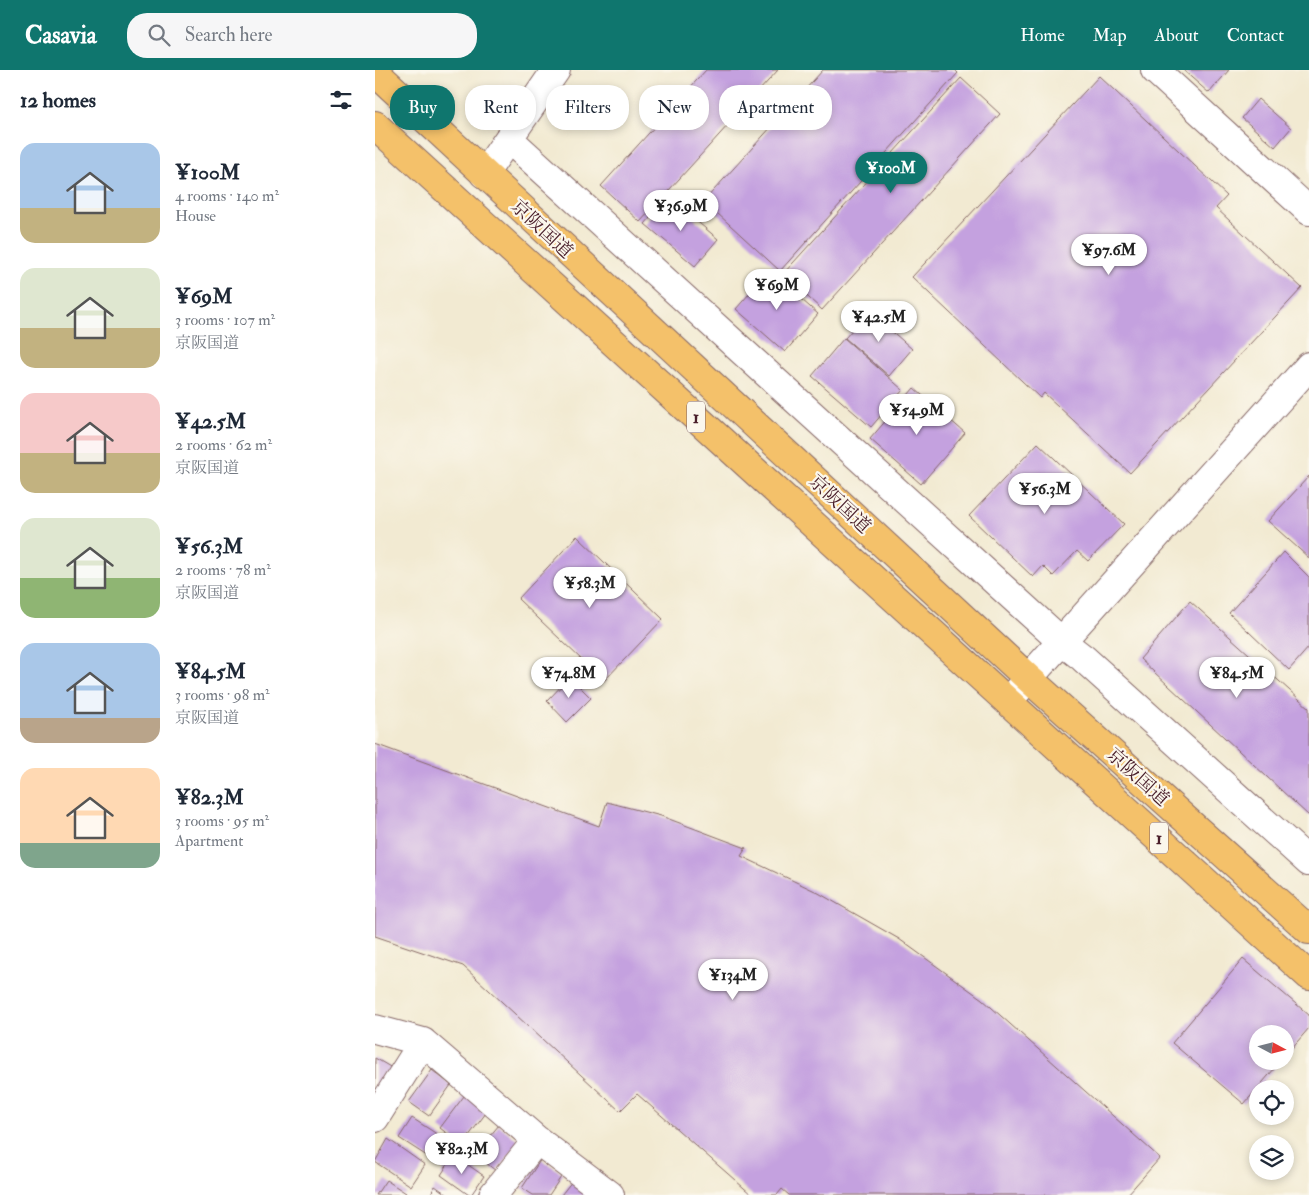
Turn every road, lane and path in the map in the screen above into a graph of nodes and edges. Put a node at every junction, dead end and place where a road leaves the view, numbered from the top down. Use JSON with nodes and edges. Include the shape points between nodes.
{"nodes":[{"id":1,"x":557,"y":70,"type":"edge"},
{"id":2,"x":1155,"y":70,"type":"edge"},
{"id":3,"x":375,"y":72,"type":"edge"},
{"id":4,"x":380,"y":129,"type":"edge"},
{"id":5,"x":509,"y":139,"type":"junction"},
{"id":6,"x":484,"y":174,"type":"junction"},
{"id":7,"x":1309,"y":211,"type":"edge"},
{"id":8,"x":1309,"y":366,"type":"edge"},
{"id":9,"x":1061,"y":641,"type":"junction"},
{"id":10,"x":1029,"y":678,"type":"junction"},
{"id":11,"x":1008,"y":701,"type":"junction"},
{"id":12,"x":1309,"y":862,"type":"edge"},
{"id":13,"x":1309,"y":930,"type":"edge"},
{"id":14,"x":1309,"y":976,"type":"edge"},
{"id":15,"x":375,"y":1028,"type":"edge"},
{"id":16,"x":423,"y":1042,"type":"junction"},
{"id":17,"x":375,"y":1118,"type":"edge"},
{"id":18,"x":537,"y":1140,"type":"junction"},
{"id":19,"x":493,"y":1195,"type":"edge"},
{"id":20,"x":610,"y":1195,"type":"edge"}],
"edges":[{"from":1,"to":5,"type":"street"},
{"from":2,"to":7,"type":"street"},
{"from":3,"to":6,"type":"highway","name":"京阪国道","number":"1"},
{"from":4,"to":11,"type":"highway","name":"京阪国道","number":"1"},
{"from":5,"to":6,"type":"street"},
{"from":5,"to":9,"type":"street"},
{"from":6,"to":10,"type":"highway","name":"京阪国道","number":"1"},
{"from":8,"to":9,"type":"street"},
{"from":9,"to":10,"type":"street"},
{"from":9,"to":12,"type":"street"},
{"from":10,"to":11,"type":"street"},
{"from":10,"to":13,"type":"highway","name":"京阪国道","number":"1"},
{"from":11,"to":14,"type":"highway","name":"京阪国道","number":"1"},
{"from":15,"to":16,"type":"street"},
{"from":16,"to":17,"type":"street"},
{"from":16,"to":18,"type":"street"},
{"from":18,"to":19,"type":"street"},
{"from":18,"to":20,"type":"street"}]}
